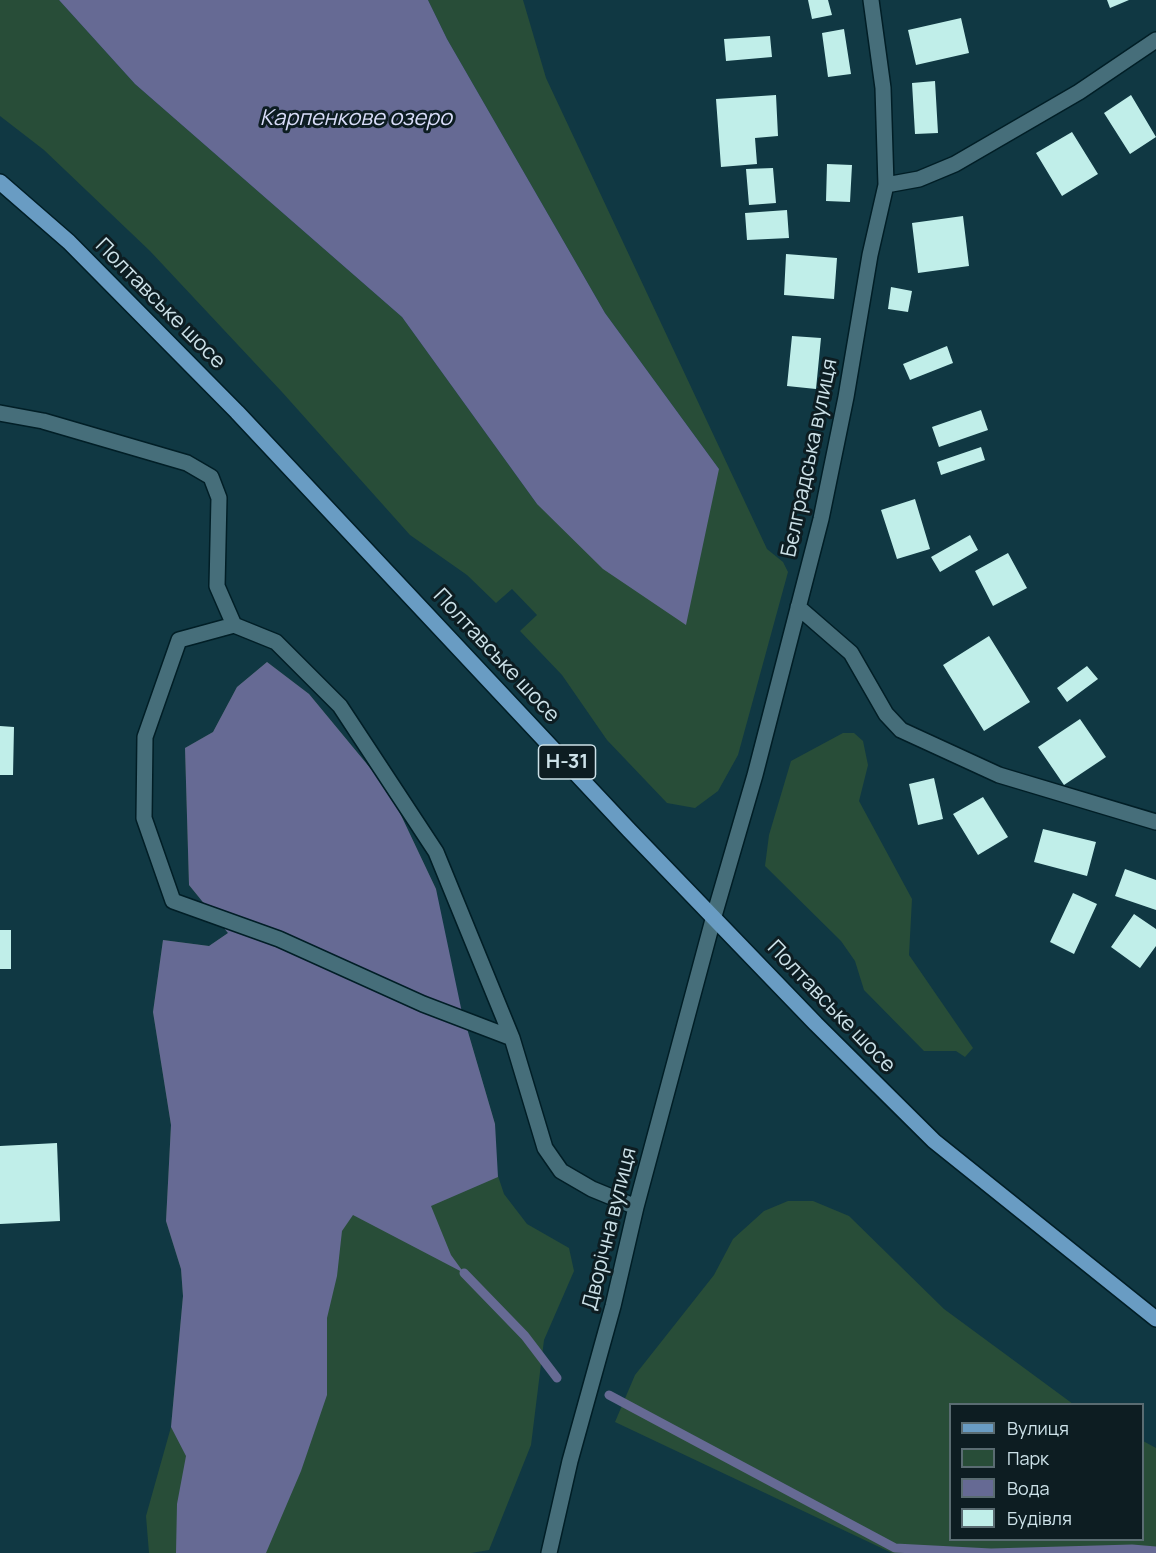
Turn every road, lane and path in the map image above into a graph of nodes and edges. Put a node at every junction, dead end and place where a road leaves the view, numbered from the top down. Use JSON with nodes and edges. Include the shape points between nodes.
{"nodes":[{"id":1,"x":871,"y":0,"type":"edge"},
{"id":2,"x":1156,"y":40,"type":"edge"},
{"id":3,"x":0,"y":182,"type":"edge"},
{"id":4,"x":886,"y":185,"type":"junction"},
{"id":5,"x":0,"y":413,"type":"edge"},
{"id":6,"x":798,"y":607,"type":"junction"},
{"id":7,"x":234,"y":625,"type":"junction"},
{"id":8,"x":1156,"y":822,"type":"edge"},
{"id":9,"x":714,"y":915,"type":"junction"},
{"id":10,"x":512,"y":1038,"type":"junction"},
{"id":11,"x":636,"y":1207,"type":"junction"},
{"id":12,"x":1156,"y":1319,"type":"edge"},
{"id":13,"x":549,"y":1553,"type":"edge"}],
"edges":[{"from":1,"to":4,"type":"street","name":"Бєлградська вулиця","via":[[883,88]]},
{"from":2,"to":4,"type":"street","via":[[1079,93],[955,164],[919,179]]},
{"from":3,"to":9,"type":"main road","name":"Полтавське шосе","number":"Н-31","via":[[69,242],[237,412],[629,830]]},
{"from":4,"to":6,"type":"street","name":"Бєлградська вулиця","via":[[821,519]]},
{"from":5,"to":7,"type":"street","via":[[43,421],[187,463],[211,477],[219,498],[217,586]]},
{"from":6,"to":8,"type":"street","via":[[851,653],[886,714],[901,730],[999,775]]},
{"from":6,"to":9,"type":"street","name":"Бєлградська вулиця"},
{"from":7,"to":10,"type":"street","via":[[276,642],[340,706],[436,852]]},
{"from":7,"to":10,"type":"street","via":[[179,640],[145,737],[144,818],[173,901],[279,939],[423,1004]]},
{"from":9,"to":11,"type":"street","name":"Дворічна вулиця"},
{"from":9,"to":12,"type":"main road","name":"Полтавське шосе","number":"Н-31","via":[[816,1024],[934,1140]]},
{"from":10,"to":11,"type":"street","via":[[545,1148],[561,1171]]},
{"from":11,"to":13,"type":"street","name":"Дворічна вулиця"}]}
